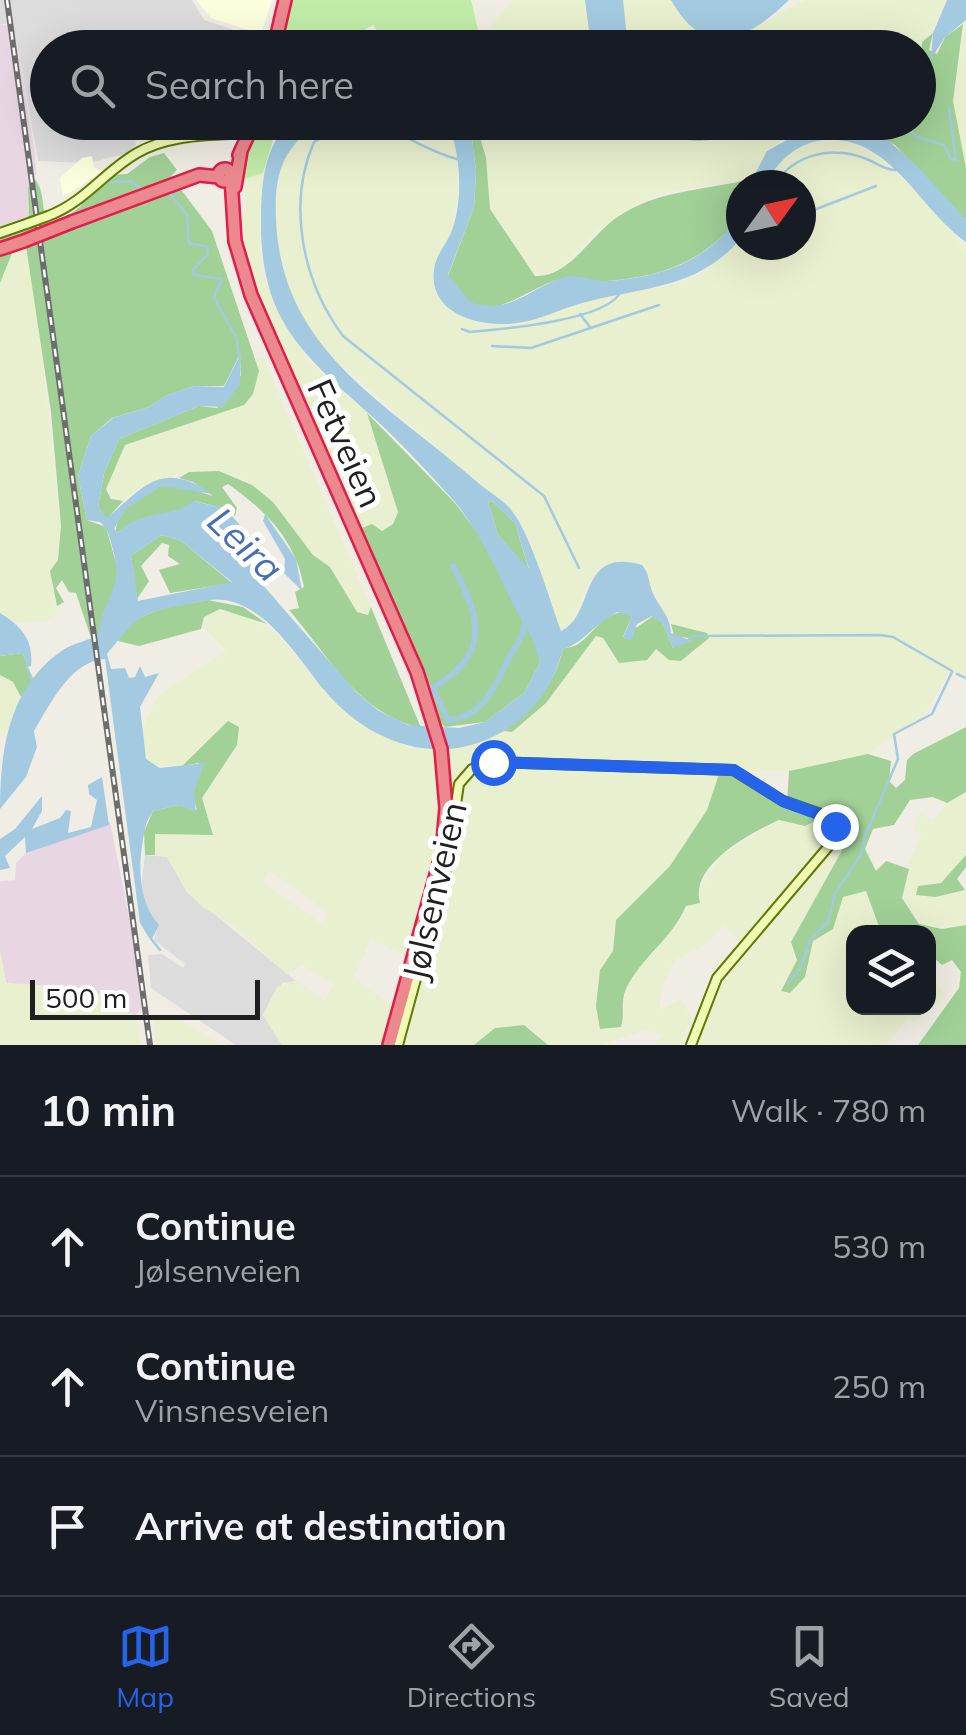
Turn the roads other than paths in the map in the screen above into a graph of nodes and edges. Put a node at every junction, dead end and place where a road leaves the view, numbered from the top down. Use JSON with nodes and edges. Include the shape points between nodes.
{"nodes":[{"id":1,"x":283,"y":0,"type":"edge"},
{"id":2,"x":276,"y":30,"type":"edge"},
{"id":3,"x":177,"y":140,"type":"edge"},
{"id":4,"x":243,"y":140,"type":"edge"},
{"id":5,"x":245,"y":140,"type":"edge"},
{"id":6,"x":225,"y":175,"type":"junction"},
{"id":7,"x":190,"y":179,"type":"junction"},
{"id":8,"x":133,"y":199,"type":"junction"},
{"id":9,"x":230,"y":208,"type":"junction"},
{"id":10,"x":0,"y":233,"type":"edge"},
{"id":11,"x":0,"y":249,"type":"edge"},
{"id":12,"x":386,"y":1045,"type":"edge"},
{"id":13,"x":398,"y":1045,"type":"edge"},
{"id":14,"x":690,"y":1045,"type":"edge"}],
"edges":[{"from":1,"to":2,"type":"highway"},
{"from":3,"to":10,"type":"main road","bridge":true,"via":[[140,151],[82,200]]},
{"from":4,"to":6,"type":"highway","name":"Fetveien"},
{"from":5,"to":9,"type":"highway"},
{"from":6,"to":7,"type":"highway"},
{"from":6,"to":8,"type":"highway","via":[[194,173]]},
{"from":6,"to":9,"type":"highway","name":"Fetveien"},
{"from":7,"to":8,"type":"highway"},
{"from":7,"to":9,"type":"highway","via":[[215,180]]},
{"from":8,"to":11,"type":"highway","bridge":true},
{"from":9,"to":12,"type":"highway","name":"Fetveien","via":[[232,250],[247,297],[433,723],[440,756],[438,852]]},
{"from":13,"to":14,"type":"main road","name":"Jølsenveien","via":[[447,865],[454,795],[468,772],[488,763],[546,761],[738,772],[835,826],[835,836],[717,978]]}]}
